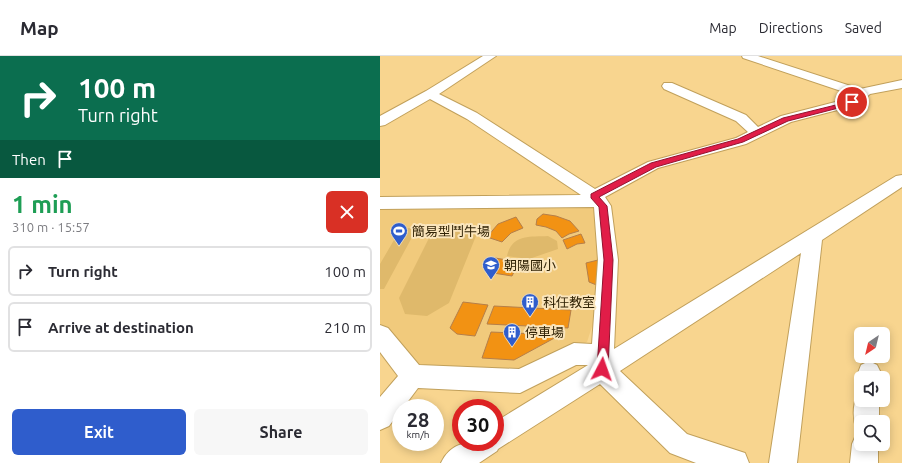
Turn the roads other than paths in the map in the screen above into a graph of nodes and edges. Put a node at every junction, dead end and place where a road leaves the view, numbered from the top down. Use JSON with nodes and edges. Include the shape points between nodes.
{"nodes":[{"id":1,"x":490,"y":56,"type":"edge"},
{"id":2,"x":747,"y":56,"type":"edge"},
{"id":3,"x":902,"y":84,"type":"edge"},
{"id":4,"x":668,"y":86,"type":"dead end"},
{"id":5,"x":430,"y":94,"type":"junction"},
{"id":6,"x":862,"y":94,"type":"junction"},
{"id":7,"x":380,"y":122,"type":"edge"},
{"id":8,"x":756,"y":133,"type":"junction"},
{"id":9,"x":902,"y":180,"type":"edge"},
{"id":10,"x":596,"y":199,"type":"junction"},
{"id":11,"x":380,"y":203,"type":"edge"},
{"id":12,"x":813,"y":236,"type":"junction"},
{"id":13,"x":380,"y":335,"type":"edge"},
{"id":14,"x":603,"y":362,"type":"junction"},
{"id":15,"x":413,"y":376,"type":"junction"},
{"id":16,"x":380,"y":417,"type":"edge"},
{"id":17,"x":504,"y":432,"type":"edge"},
{"id":18,"x":865,"y":451,"type":"edge"},
{"id":19,"x":692,"y":456,"type":"edge"},
{"id":20,"x":734,"y":463,"type":"edge"},
{"id":21,"x":783,"y":463,"type":"edge"},
{"id":22,"x":864,"y":463,"type":"edge"}],
"edges":[{"from":1,"to":5,"type":"street"},
{"from":2,"to":6,"type":"street"},
{"from":3,"to":6,"type":"street"},
{"from":4,"to":8,"type":"street","via":[[741,118]]},
{"from":5,"to":7,"type":"street"},
{"from":5,"to":10,"type":"street","via":[[472,116]]},
{"from":6,"to":8,"type":"street","via":[[852,102],[786,119]]},
{"from":8,"to":10,"type":"street","via":[[741,140],[653,165]]},
{"from":9,"to":12,"type":"street"},
{"from":10,"to":11,"type":"street"},
{"from":10,"to":14,"type":"street","via":[[603,206],[608,260]]},
{"from":12,"to":14,"type":"street"},
{"from":12,"to":21,"type":"street"},
{"from":13,"to":15,"type":"street"},
{"from":14,"to":15,"type":"street","via":[[574,354],[520,381]]},
{"from":14,"to":17,"type":"street"},
{"from":14,"to":19,"type":"street"},
{"from":15,"to":16,"type":"street"},
{"from":18,"to":22,"type":"street"},
{"from":19,"to":20,"type":"street"}]}
